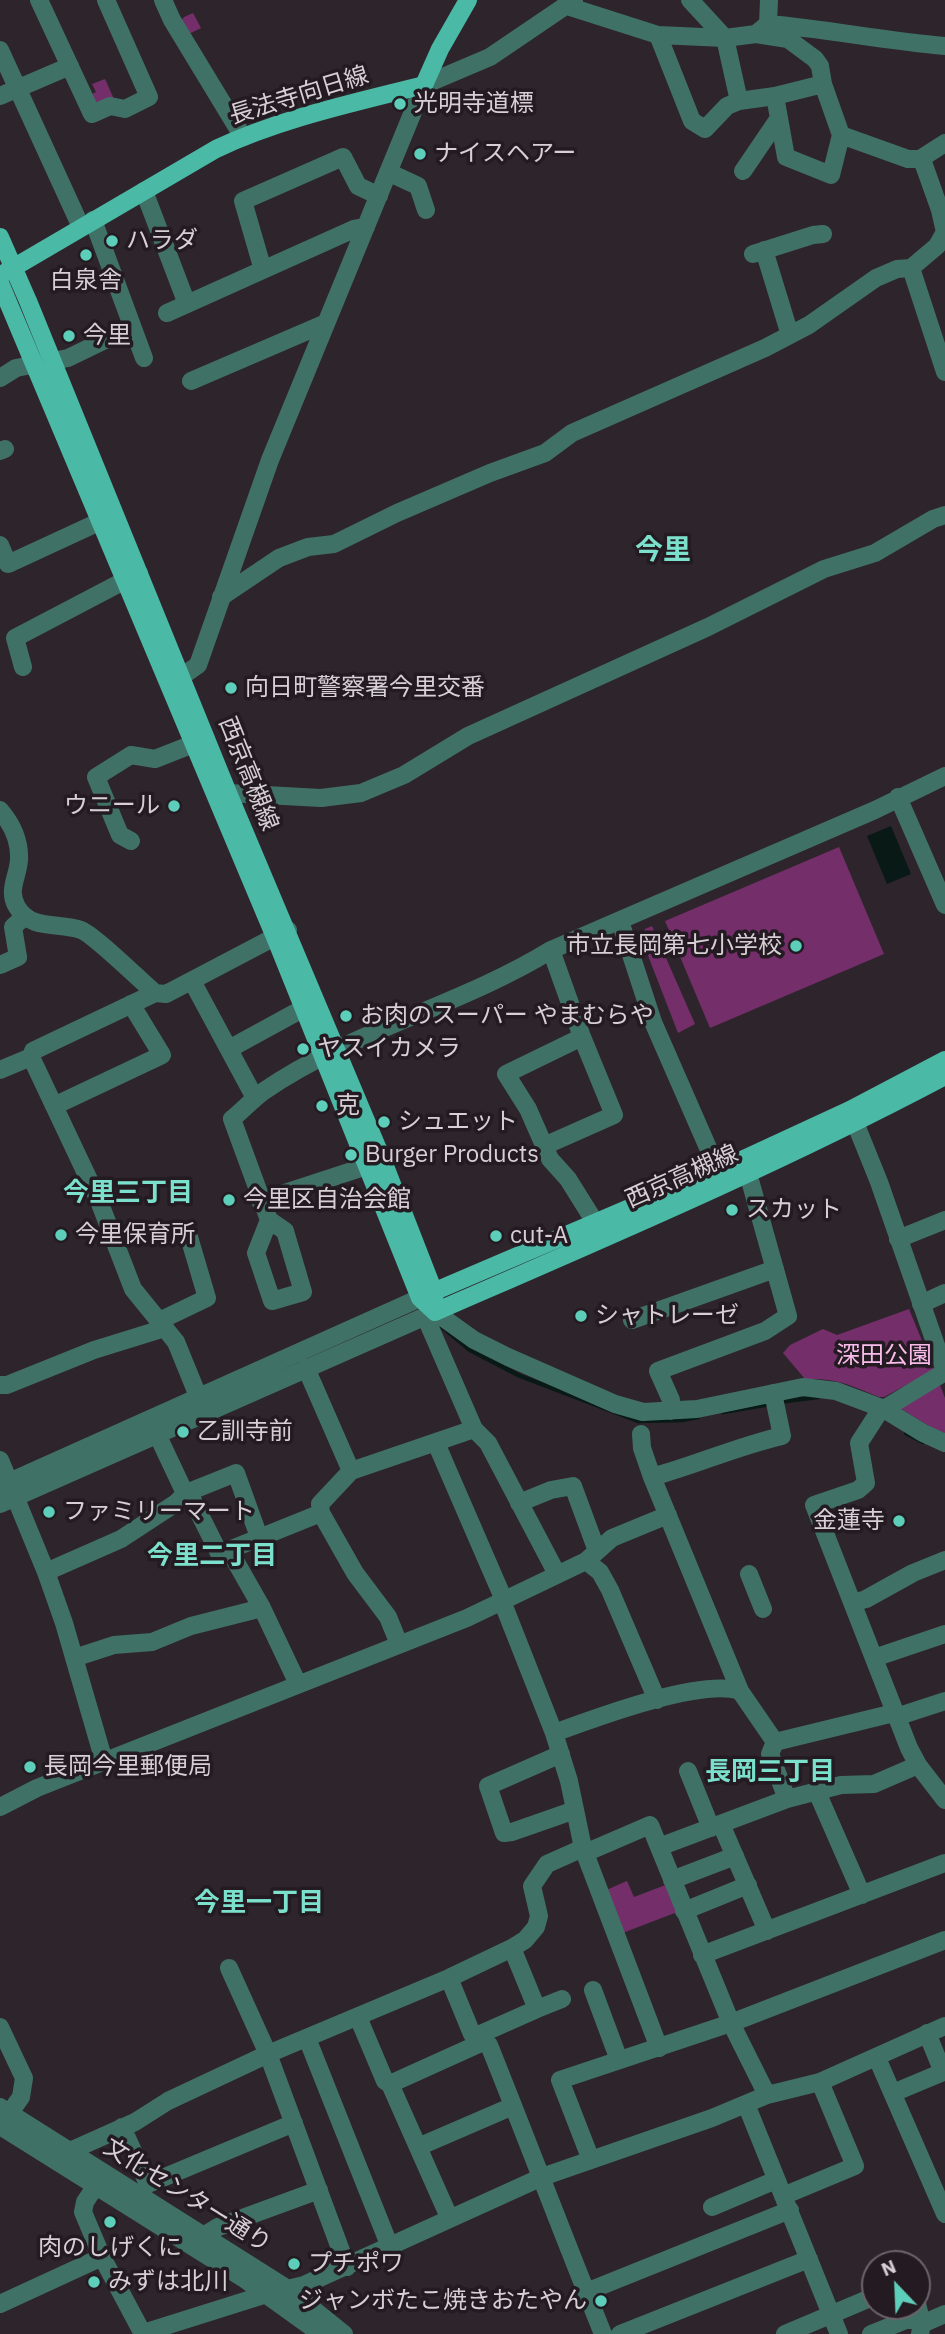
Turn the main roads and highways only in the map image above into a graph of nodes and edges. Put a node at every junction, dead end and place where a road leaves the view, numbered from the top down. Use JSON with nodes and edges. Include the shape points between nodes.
{"nodes":[{"id":1,"x":468,"y":0,"type":"edge"},
{"id":2,"x":0,"y":237,"type":"edge"},
{"id":3,"x":7,"y":272,"type":"edge"},
{"id":4,"x":0,"y":283,"type":"edge"},
{"id":5,"x":44,"y":363,"type":"junction"},
{"id":6,"x":132,"y":577,"type":"junction"},
{"id":7,"x":200,"y":741,"type":"junction"},
{"id":8,"x":281,"y":934,"type":"junction"},
{"id":9,"x":330,"y":1052,"type":"junction"},
{"id":10,"x":945,"y":1060,"type":"edge"},
{"id":11,"x":945,"y":1076,"type":"edge"},
{"id":12,"x":853,"y":1116,"type":"junction"},
{"id":13,"x":601,"y":1231,"type":"junction"},
{"id":14,"x":427,"y":1295,"type":"junction"}],
"edges":[{"from":1,"to":3,"type":"main road","name":"長法寺向日線","via":[[425,85],[243,136]]},
{"from":2,"to":3,"type":"main road","name":"西京高槻線"},
{"from":3,"to":5,"type":"main road","name":"西京高槻線"},
{"from":4,"to":5,"type":"main road","name":"西京高槻線"},
{"from":5,"to":6,"type":"main road","name":"西京高槻線"},
{"from":6,"to":7,"type":"main road","name":"西京高槻線"},
{"from":6,"to":7,"type":"main road","name":"西京高槻線","via":[[181,677]]},
{"from":7,"to":8,"type":"main road","name":"西京高槻線"},
{"from":7,"to":8,"type":"main road","name":"西京高槻線","via":[[228,793]]},
{"from":8,"to":9,"type":"main road","name":"西京高槻線"},
{"from":8,"to":9,"type":"main road","name":"西京高槻線","via":[[304,1008]]},
{"from":9,"to":14,"type":"main road","name":"西京高槻線","via":[[367,1166]]},
{"from":9,"to":14,"type":"main road","name":"西京高槻線","via":[[383,1161]]},
{"from":10,"to":12,"type":"main road","name":"西京高槻線"},
{"from":11,"to":12,"type":"main road","name":"西京高槻線"},
{"from":12,"to":13,"type":"main road","name":"西京高槻線"},
{"from":13,"to":14,"type":"main road","name":"西京高槻線"},
{"from":13,"to":14,"type":"main road","name":"西京高槻線","via":[[430,1314]]}]}
